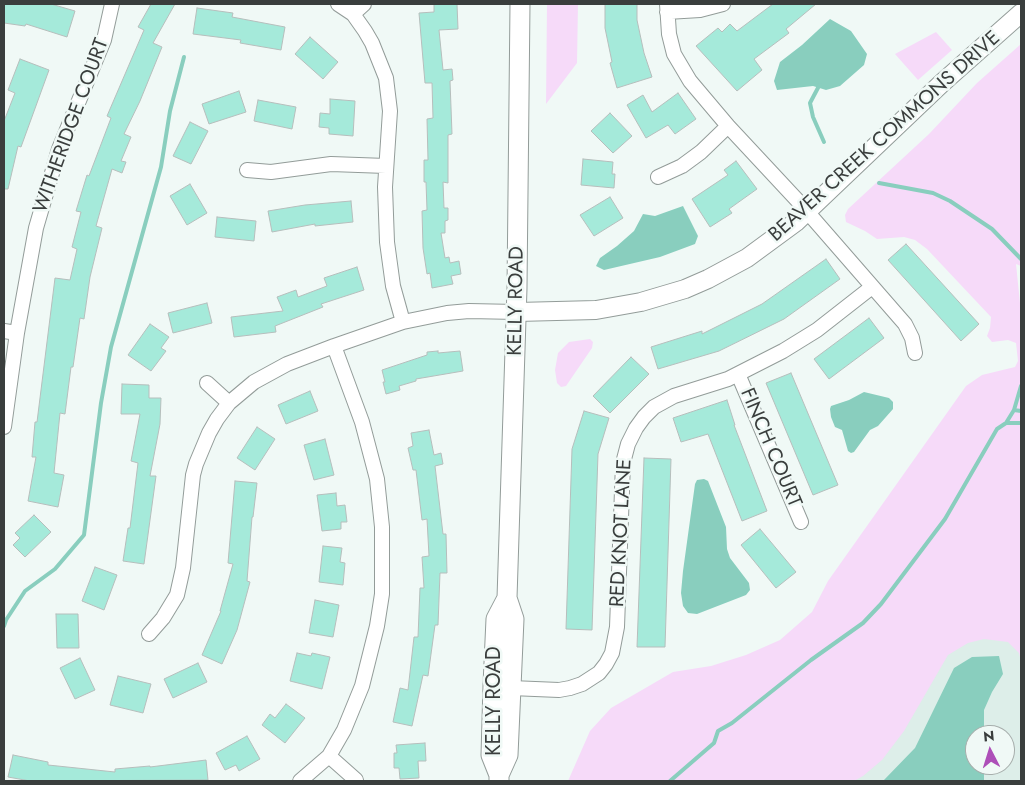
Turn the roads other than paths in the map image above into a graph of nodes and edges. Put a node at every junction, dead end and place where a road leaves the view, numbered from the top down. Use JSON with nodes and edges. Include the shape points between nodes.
{"nodes":[{"id":1,"x":112,"y":4,"type":"edge"},
{"id":2,"x":338,"y":4,"type":"edge"},
{"id":3,"x":364,"y":4,"type":"edge"},
{"id":4,"x":520,"y":4,"type":"edge"},
{"id":5,"x":723,"y":4,"type":"edge"},
{"id":6,"x":667,"y":8,"type":"edge"},
{"id":7,"x":1021,"y":12,"type":"edge"},
{"id":8,"x":353,"y":14,"type":"junction"},
{"id":9,"x":728,"y":126,"type":"junction"},
{"id":10,"x":386,"y":166,"type":"junction"},
{"id":11,"x":247,"y":170,"type":"dead end"},
{"id":12,"x":658,"y":177,"type":"dead end"},
{"id":13,"x":807,"y":212,"type":"junction"},
{"id":14,"x":872,"y":287,"type":"junction"},
{"id":15,"x":517,"y":312,"type":"junction"},
{"id":16,"x":403,"y":322,"type":"junction"},
{"id":17,"x":10,"y":332,"type":"edge"},
{"id":18,"x":334,"y":346,"type":"junction"},
{"id":19,"x":915,"y":354,"type":"dead end"},
{"id":20,"x":738,"y":374,"type":"junction"},
{"id":21,"x":206,"y":384,"type":"dead end"},
{"id":22,"x":229,"y":403,"type":"junction"},
{"id":23,"x":4,"y":426,"type":"edge"},
{"id":24,"x":801,"y":522,"type":"dead end"},
{"id":25,"x":507,"y":598,"type":"junction"},
{"id":26,"x":149,"y":634,"type":"dead end"},
{"id":27,"x":511,"y":688,"type":"junction"},
{"id":28,"x":329,"y":756,"type":"junction"},
{"id":29,"x":499,"y":778,"type":"edge"},
{"id":30,"x":356,"y":780,"type":"dead end"},
{"id":31,"x":300,"y":781,"type":"edge"}],
"edges":[{"from":1,"to":17,"type":"street","name":"WITHERIDGE COURT","via":[[104,40],[59,149]]},
{"from":2,"to":8,"type":"street"},
{"from":3,"to":8,"type":"street"},
{"from":4,"to":15,"type":"main road","name":"KELLY ROAD"},
{"from":5,"to":6,"type":"street","via":[[700,10]]},
{"from":6,"to":9,"type":"street","via":[[674,54],[690,81]]},
{"from":7,"to":13,"type":"street","name":"BEAVER CREEK COMMONS DRIVE"},
{"from":8,"to":10,"type":"street","via":[[372,43],[386,78],[390,111]]},
{"from":9,"to":12,"type":"street","via":[[682,166]]},
{"from":9,"to":13,"type":"street"},
{"from":10,"to":11,"type":"street","via":[[331,164],[271,172]]},
{"from":10,"to":16,"type":"street","via":[[387,242],[393,286]]},
{"from":13,"to":14,"type":"street"},
{"from":13,"to":15,"type":"street","name":"BEAVER CREEK COMMONS DRIVE","via":[[747,258],[708,279],[662,297],[618,307],[570,312]]},
{"from":14,"to":19,"type":"street","via":[[905,324]]},
{"from":14,"to":20,"type":"street","name":"RED KNOT LANE","via":[[799,342]]},
{"from":15,"to":16,"type":"street","via":[[469,311]]},
{"from":15,"to":25,"type":"main road","name":"KELLY ROAD"},
{"from":16,"to":18,"type":"street"},
{"from":17,"to":23,"type":"street","name":"WITHERIDGE COURT"},
{"from":18,"to":22,"type":"street","via":[[270,373]]},
{"from":18,"to":28,"type":"street","via":[[372,454],[380,503],[383,559],[377,626],[362,686]]},
{"from":20,"to":24,"type":"street","name":"FINCH COURT"},
{"from":20,"to":27,"type":"street","name":"RED KNOT LANE","via":[[664,401],[644,417],[628,444],[622,477],[616,639],[606,664],[591,678],[570,688]]},
{"from":21,"to":22,"type":"street"},
{"from":22,"to":26,"type":"street","via":[[217,418],[196,464],[177,595],[164,618]]},
{"from":25,"to":27,"type":"main road","name":"KELLY ROAD","via":[[514,619]]},
{"from":25,"to":29,"type":"main road","name":"KELLY ROAD","via":[[496,619],[493,685],[491,755]]},
{"from":27,"to":29,"type":"main road","name":"KELLY ROAD","via":[[508,755]]},
{"from":28,"to":30,"type":"street"},
{"from":28,"to":31,"type":"street"}]}
